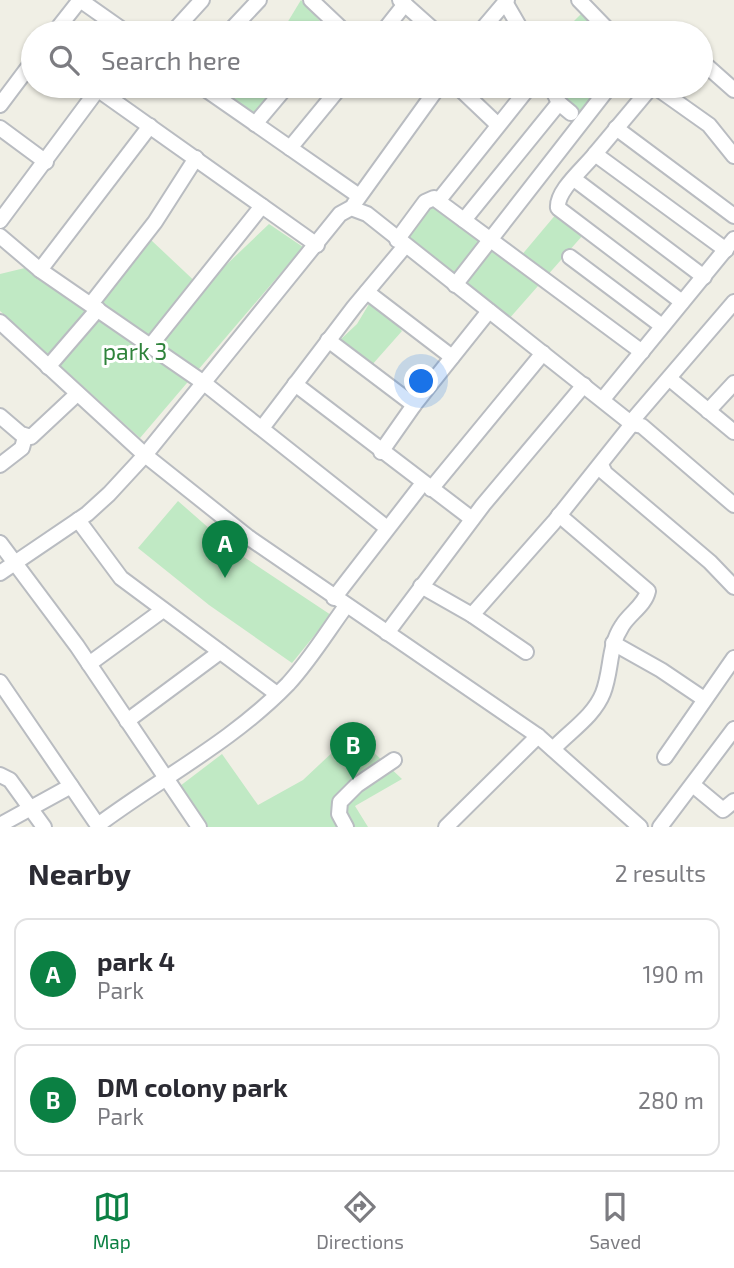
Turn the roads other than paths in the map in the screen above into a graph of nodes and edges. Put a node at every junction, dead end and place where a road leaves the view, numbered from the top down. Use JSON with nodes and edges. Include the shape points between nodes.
{"nodes":[{"id":1,"x":80,"y":0,"type":"edge"},
{"id":2,"x":202,"y":0,"type":"edge"},
{"id":3,"x":258,"y":0,"type":"edge"},
{"id":4,"x":311,"y":0,"type":"edge"},
{"id":5,"x":579,"y":0,"type":"edge"},
{"id":6,"x":506,"y":1,"type":"edge"},
{"id":7,"x":409,"y":3,"type":"edge"},
{"id":8,"x":63,"y":21,"type":"edge"},
{"id":9,"x":110,"y":21,"type":"edge"},
{"id":10,"x":183,"y":21,"type":"edge"},
{"id":11,"x":239,"y":21,"type":"edge"},
{"id":12,"x":331,"y":21,"type":"edge"},
{"id":13,"x":393,"y":21,"type":"edge"},
{"id":14,"x":426,"y":21,"type":"edge"},
{"id":15,"x":489,"y":21,"type":"edge"},
{"id":16,"x":517,"y":21,"type":"edge"},
{"id":17,"x":599,"y":21,"type":"edge"},
{"id":18,"x":713,"y":71,"type":"edge"},
{"id":19,"x":21,"y":72,"type":"edge"},
{"id":20,"x":5,"y":87,"type":"edge"},
{"id":21,"x":734,"y":90,"type":"edge"},
{"id":22,"x":89,"y":98,"type":"edge"},
{"id":23,"x":111,"y":98,"type":"edge"},
{"id":24,"x":218,"y":98,"type":"edge"},
{"id":25,"x":277,"y":98,"type":"edge"},
{"id":26,"x":331,"y":98,"type":"edge"},
{"id":27,"x":430,"y":98,"type":"edge"},
{"id":28,"x":470,"y":98,"type":"edge"},
{"id":29,"x":520,"y":98,"type":"edge"},
{"id":30,"x":557,"y":98,"type":"edge"},
{"id":31,"x":600,"y":98,"type":"edge"},
{"id":32,"x":642,"y":98,"type":"edge"},
{"id":33,"x":670,"y":98,"type":"edge"},
{"id":34,"x":559,"y":103,"type":"junction"},
{"id":35,"x":0,"y":104,"type":"edge"},
{"id":36,"x":572,"y":113,"type":"dead end"},
{"id":37,"x":255,"y":124,"type":"junction"},
{"id":38,"x":498,"y":125,"type":"junction"},
{"id":39,"x":150,"y":126,"type":"junction"},
{"id":40,"x":0,"y":128,"type":"edge"},
{"id":41,"x":616,"y":128,"type":"junction"},
{"id":42,"x":290,"y":148,"type":"junction"},
{"id":43,"x":595,"y":154,"type":"junction"},
{"id":44,"x":734,"y":156,"type":"edge"},
{"id":45,"x":195,"y":158,"type":"junction"},
{"id":46,"x":46,"y":162,"type":"junction"},
{"id":47,"x":574,"y":179,"type":"junction"},
{"id":48,"x":439,"y":200,"type":"junction"},
{"id":49,"x":355,"y":202,"type":"junction"},
{"id":50,"x":262,"y":206,"type":"junction"},
{"id":51,"x":734,"y":216,"type":"edge"},
{"id":52,"x":464,"y":220,"type":"junction"},
{"id":53,"x":0,"y":221,"type":"edge"},
{"id":54,"x":0,"y":236,"type":"edge"},
{"id":55,"x":489,"y":237,"type":"junction"},
{"id":56,"x":401,"y":243,"type":"junction"},
{"id":57,"x":730,"y":244,"type":"edge"},
{"id":58,"x":317,"y":245,"type":"junction"},
{"id":59,"x":570,"y":257,"type":"dead end"},
{"id":60,"x":40,"y":270,"type":"junction"},
{"id":61,"x":704,"y":277,"type":"junction"},
{"id":62,"x":455,"y":285,"type":"junction"},
{"id":63,"x":367,"y":292,"type":"junction"},
{"id":64,"x":682,"y":302,"type":"junction"},
{"id":65,"x":734,"y":302,"type":"edge"},
{"id":66,"x":95,"y":306,"type":"junction"},
{"id":67,"x":489,"y":311,"type":"junction"},
{"id":68,"x":0,"y":323,"type":"edge"},
{"id":69,"x":663,"y":326,"type":"junction"},
{"id":70,"x":328,"y":340,"type":"junction"},
{"id":71,"x":151,"y":345,"type":"junction"},
{"id":72,"x":642,"y":352,"type":"junction"},
{"id":73,"x":543,"y":353,"type":"junction"},
{"id":74,"x":452,"y":357,"type":"junction"},
{"id":75,"x":48,"y":367,"type":"junction"},
{"id":76,"x":670,"y":379,"type":"junction"},
{"id":77,"x":204,"y":383,"type":"junction"},
{"id":78,"x":734,"y":383,"type":"edge"},
{"id":79,"x":295,"y":384,"type":"junction"},
{"id":80,"x":584,"y":385,"type":"junction"},
{"id":81,"x":77,"y":394,"type":"junction"},
{"id":82,"x":603,"y":399,"type":"junction"},
{"id":83,"x":414,"y":405,"type":"junction"},
{"id":84,"x":708,"y":411,"type":"junction"},
{"id":85,"x":0,"y":416,"type":"edge"},
{"id":86,"x":631,"y":423,"type":"junction"},
{"id":87,"x":262,"y":428,"type":"junction"},
{"id":88,"x":734,"y":432,"type":"edge"},
{"id":89,"x":25,"y":437,"type":"junction"},
{"id":90,"x":381,"y":452,"type":"junction"},
{"id":91,"x":145,"y":455,"type":"junction"},
{"id":92,"x":0,"y":465,"type":"edge"},
{"id":93,"x":601,"y":465,"type":"junction"},
{"id":94,"x":427,"y":486,"type":"junction"},
{"id":95,"x":734,"y":505,"type":"edge"},
{"id":96,"x":559,"y":515,"type":"junction"},
{"id":97,"x":472,"y":519,"type":"junction"},
{"id":98,"x":78,"y":520,"type":"junction"},
{"id":99,"x":387,"y":528,"type":"junction"},
{"id":100,"x":0,"y":543,"type":"edge"},
{"id":101,"x":16,"y":562,"type":"junction"},
{"id":102,"x":0,"y":573,"type":"edge"},
{"id":103,"x":421,"y":586,"type":"junction"},
{"id":104,"x":734,"y":587,"type":"edge"},
{"id":105,"x":340,"y":602,"type":"junction"},
{"id":106,"x":163,"y":610,"type":"junction"},
{"id":107,"x":472,"y":615,"type":"junction"},
{"id":108,"x":387,"y":633,"type":"junction"},
{"id":109,"x":613,"y":643,"type":"junction"},
{"id":110,"x":220,"y":652,"type":"junction"},
{"id":111,"x":526,"y":652,"type":"dead end"},
{"id":112,"x":734,"y":658,"type":"edge"},
{"id":113,"x":89,"y":664,"type":"junction"},
{"id":114,"x":0,"y":682,"type":"edge"},
{"id":115,"x":277,"y":694,"type":"junction"},
{"id":116,"x":704,"y":699,"type":"junction"},
{"id":117,"x":127,"y":721,"type":"junction"},
{"id":118,"x":734,"y":729,"type":"edge"},
{"id":119,"x":538,"y":736,"type":"junction"},
{"id":120,"x":553,"y":748,"type":"junction"},
{"id":121,"x":665,"y":757,"type":"dead end"},
{"id":122,"x":394,"y":760,"type":"dead end"},
{"id":123,"x":0,"y":775,"type":"edge"},
{"id":124,"x":166,"y":778,"type":"junction"},
{"id":125,"x":693,"y":785,"type":"junction"},
{"id":126,"x":71,"y":786,"type":"junction"},
{"id":127,"x":734,"y":800,"type":"edge"},
{"id":128,"x":32,"y":807,"type":"junction"},
{"id":129,"x":0,"y":825,"type":"edge"},
{"id":130,"x":99,"y":826,"type":"edge"},
{"id":131,"x":44,"y":827,"type":"edge"},
{"id":132,"x":199,"y":827,"type":"edge"},
{"id":133,"x":346,"y":827,"type":"edge"},
{"id":134,"x":446,"y":827,"type":"edge"},
{"id":135,"x":640,"y":827,"type":"edge"},
{"id":136,"x":660,"y":827,"type":"edge"}],
"edges":[{"from":1,"to":8,"type":"street"},
{"from":1,"to":9,"type":"street"},
{"from":2,"to":10,"type":"street"},
{"from":3,"to":11,"type":"street"},
{"from":4,"to":12,"type":"street"},
{"from":5,"to":17,"type":"street"},
{"from":6,"to":15,"type":"street"},
{"from":6,"to":16,"type":"street"},
{"from":7,"to":13,"type":"street"},
{"from":7,"to":14,"type":"street"},
{"from":18,"to":21,"type":"street"},
{"from":19,"to":20,"type":"street"},
{"from":20,"to":35,"type":"street"},
{"from":22,"to":46,"type":"street"},
{"from":23,"to":39,"type":"street"},
{"from":24,"to":37,"type":"street"},
{"from":25,"to":37,"type":"street"},
{"from":26,"to":42,"type":"street"},
{"from":27,"to":49,"type":"street"},
{"from":28,"to":38,"type":"street"},
{"from":29,"to":38,"type":"street"},
{"from":30,"to":34,"type":"street"},
{"from":31,"to":55,"type":"street"},
{"from":32,"to":41,"type":"street"},
{"from":33,"to":44,"type":"street","via":[[709,125]]},
{"from":34,"to":36,"type":"street"},
{"from":34,"to":52,"type":"street"},
{"from":37,"to":42,"type":"street"},
{"from":38,"to":48,"type":"street"},
{"from":39,"to":45,"type":"street"},
{"from":39,"to":60,"type":"street"},
{"from":40,"to":46,"type":"street"},
{"from":41,"to":43,"type":"street"},
{"from":41,"to":51,"type":"street"},
{"from":42,"to":49,"type":"street"},
{"from":43,"to":47,"type":"street"},
{"from":43,"to":57,"type":"street"},
{"from":45,"to":50,"type":"street"},
{"from":45,"to":66,"type":"street"},
{"from":46,"to":53,"type":"street"},
{"from":47,"to":61,"type":"street"},
{"from":47,"to":64,"type":"street","via":[[558,208]]},
{"from":48,"to":52,"type":"street"},
{"from":48,"to":56,"type":"street","via":[[425,202]]},
{"from":49,"to":56,"type":"street"},
{"from":49,"to":58,"type":"street"},
{"from":50,"to":58,"type":"street"},
{"from":50,"to":71,"type":"street"},
{"from":52,"to":55,"type":"street"},
{"from":54,"to":60,"type":"street"},
{"from":55,"to":62,"type":"street"},
{"from":55,"to":72,"type":"street"},
{"from":56,"to":62,"type":"street"},
{"from":56,"to":63,"type":"street"},
{"from":57,"to":61,"type":"street"},
{"from":58,"to":77,"type":"street"},
{"from":59,"to":69,"type":"street"},
{"from":60,"to":66,"type":"street"},
{"from":61,"to":64,"type":"street"},
{"from":62,"to":67,"type":"street"},
{"from":63,"to":70,"type":"street"},
{"from":63,"to":74,"type":"street"},
{"from":64,"to":69,"type":"street"},
{"from":65,"to":76,"type":"street"},
{"from":66,"to":71,"type":"street"},
{"from":66,"to":75,"type":"street"},
{"from":67,"to":73,"type":"street"},
{"from":67,"to":74,"type":"street"},
{"from":68,"to":75,"type":"street"},
{"from":69,"to":72,"type":"street"},
{"from":70,"to":79,"type":"street"},
{"from":70,"to":83,"type":"street"},
{"from":71,"to":77,"type":"street"},
{"from":72,"to":82,"type":"street"},
{"from":73,"to":80,"type":"street"},
{"from":73,"to":94,"type":"street"},
{"from":74,"to":83,"type":"street"},
{"from":75,"to":81,"type":"street"},
{"from":76,"to":84,"type":"street"},
{"from":76,"to":86,"type":"street"},
{"from":77,"to":87,"type":"street"},
{"from":77,"to":91,"type":"street"},
{"from":78,"to":84,"type":"street"},
{"from":79,"to":87,"type":"street"},
{"from":79,"to":90,"type":"street"},
{"from":80,"to":82,"type":"street"},
{"from":80,"to":97,"type":"street"},
{"from":81,"to":89,"type":"street","via":[[37,433]]},
{"from":81,"to":91,"type":"street"},
{"from":82,"to":86,"type":"street"},
{"from":83,"to":90,"type":"street"},
{"from":84,"to":88,"type":"street"},
{"from":85,"to":89,"type":"street"},
{"from":86,"to":93,"type":"street"},
{"from":86,"to":95,"type":"street","via":[[642,426]]},
{"from":87,"to":99,"type":"street"},
{"from":89,"to":92,"type":"street","via":[[22,448]]},
{"from":90,"to":94,"type":"street"},
{"from":91,"to":98,"type":"street"},
{"from":91,"to":105,"type":"street"},
{"from":93,"to":96,"type":"street"},
{"from":93,"to":104,"type":"street"},
{"from":94,"to":97,"type":"street"},
{"from":94,"to":99,"type":"street"},
{"from":96,"to":107,"type":"street"},
{"from":96,"to":109,"type":"street","via":[[648,592]]},
{"from":97,"to":103,"type":"street"},
{"from":98,"to":101,"type":"street"},
{"from":98,"to":106,"type":"street","via":[[121,578]]},
{"from":99,"to":105,"type":"street"},
{"from":100,"to":101,"type":"street"},
{"from":101,"to":102,"type":"street"},
{"from":101,"to":113,"type":"street"},
{"from":103,"to":107,"type":"street"},
{"from":103,"to":108,"type":"street"},
{"from":105,"to":108,"type":"street"},
{"from":105,"to":115,"type":"street","via":[[297,673]]},
{"from":106,"to":110,"type":"street"},
{"from":106,"to":113,"type":"street"},
{"from":107,"to":111,"type":"street"},
{"from":108,"to":119,"type":"street"},
{"from":109,"to":116,"type":"street"},
{"from":109,"to":120,"type":"street","via":[[603,692],[592,713]]},
{"from":110,"to":115,"type":"street"},
{"from":110,"to":117,"type":"street"},
{"from":112,"to":116,"type":"street"},
{"from":113,"to":117,"type":"street"},
{"from":114,"to":126,"type":"street"},
{"from":115,"to":124,"type":"street","via":[[218,745]]},
{"from":116,"to":121,"type":"street"},
{"from":117,"to":124,"type":"street"},
{"from":118,"to":125,"type":"street"},
{"from":119,"to":120,"type":"street"},
{"from":119,"to":134,"type":"street"},
{"from":120,"to":135,"type":"street"},
{"from":122,"to":133,"type":"street","via":[[340,802],[339,814]]},
{"from":123,"to":128,"type":"street","via":[[10,780]]},
{"from":124,"to":130,"type":"street"},
{"from":124,"to":132,"type":"street"},
{"from":125,"to":127,"type":"street","via":[[723,810]]},
{"from":125,"to":136,"type":"street"},
{"from":126,"to":128,"type":"street"},
{"from":126,"to":130,"type":"street"},
{"from":128,"to":129,"type":"street"},
{"from":128,"to":131,"type":"street"}]}
